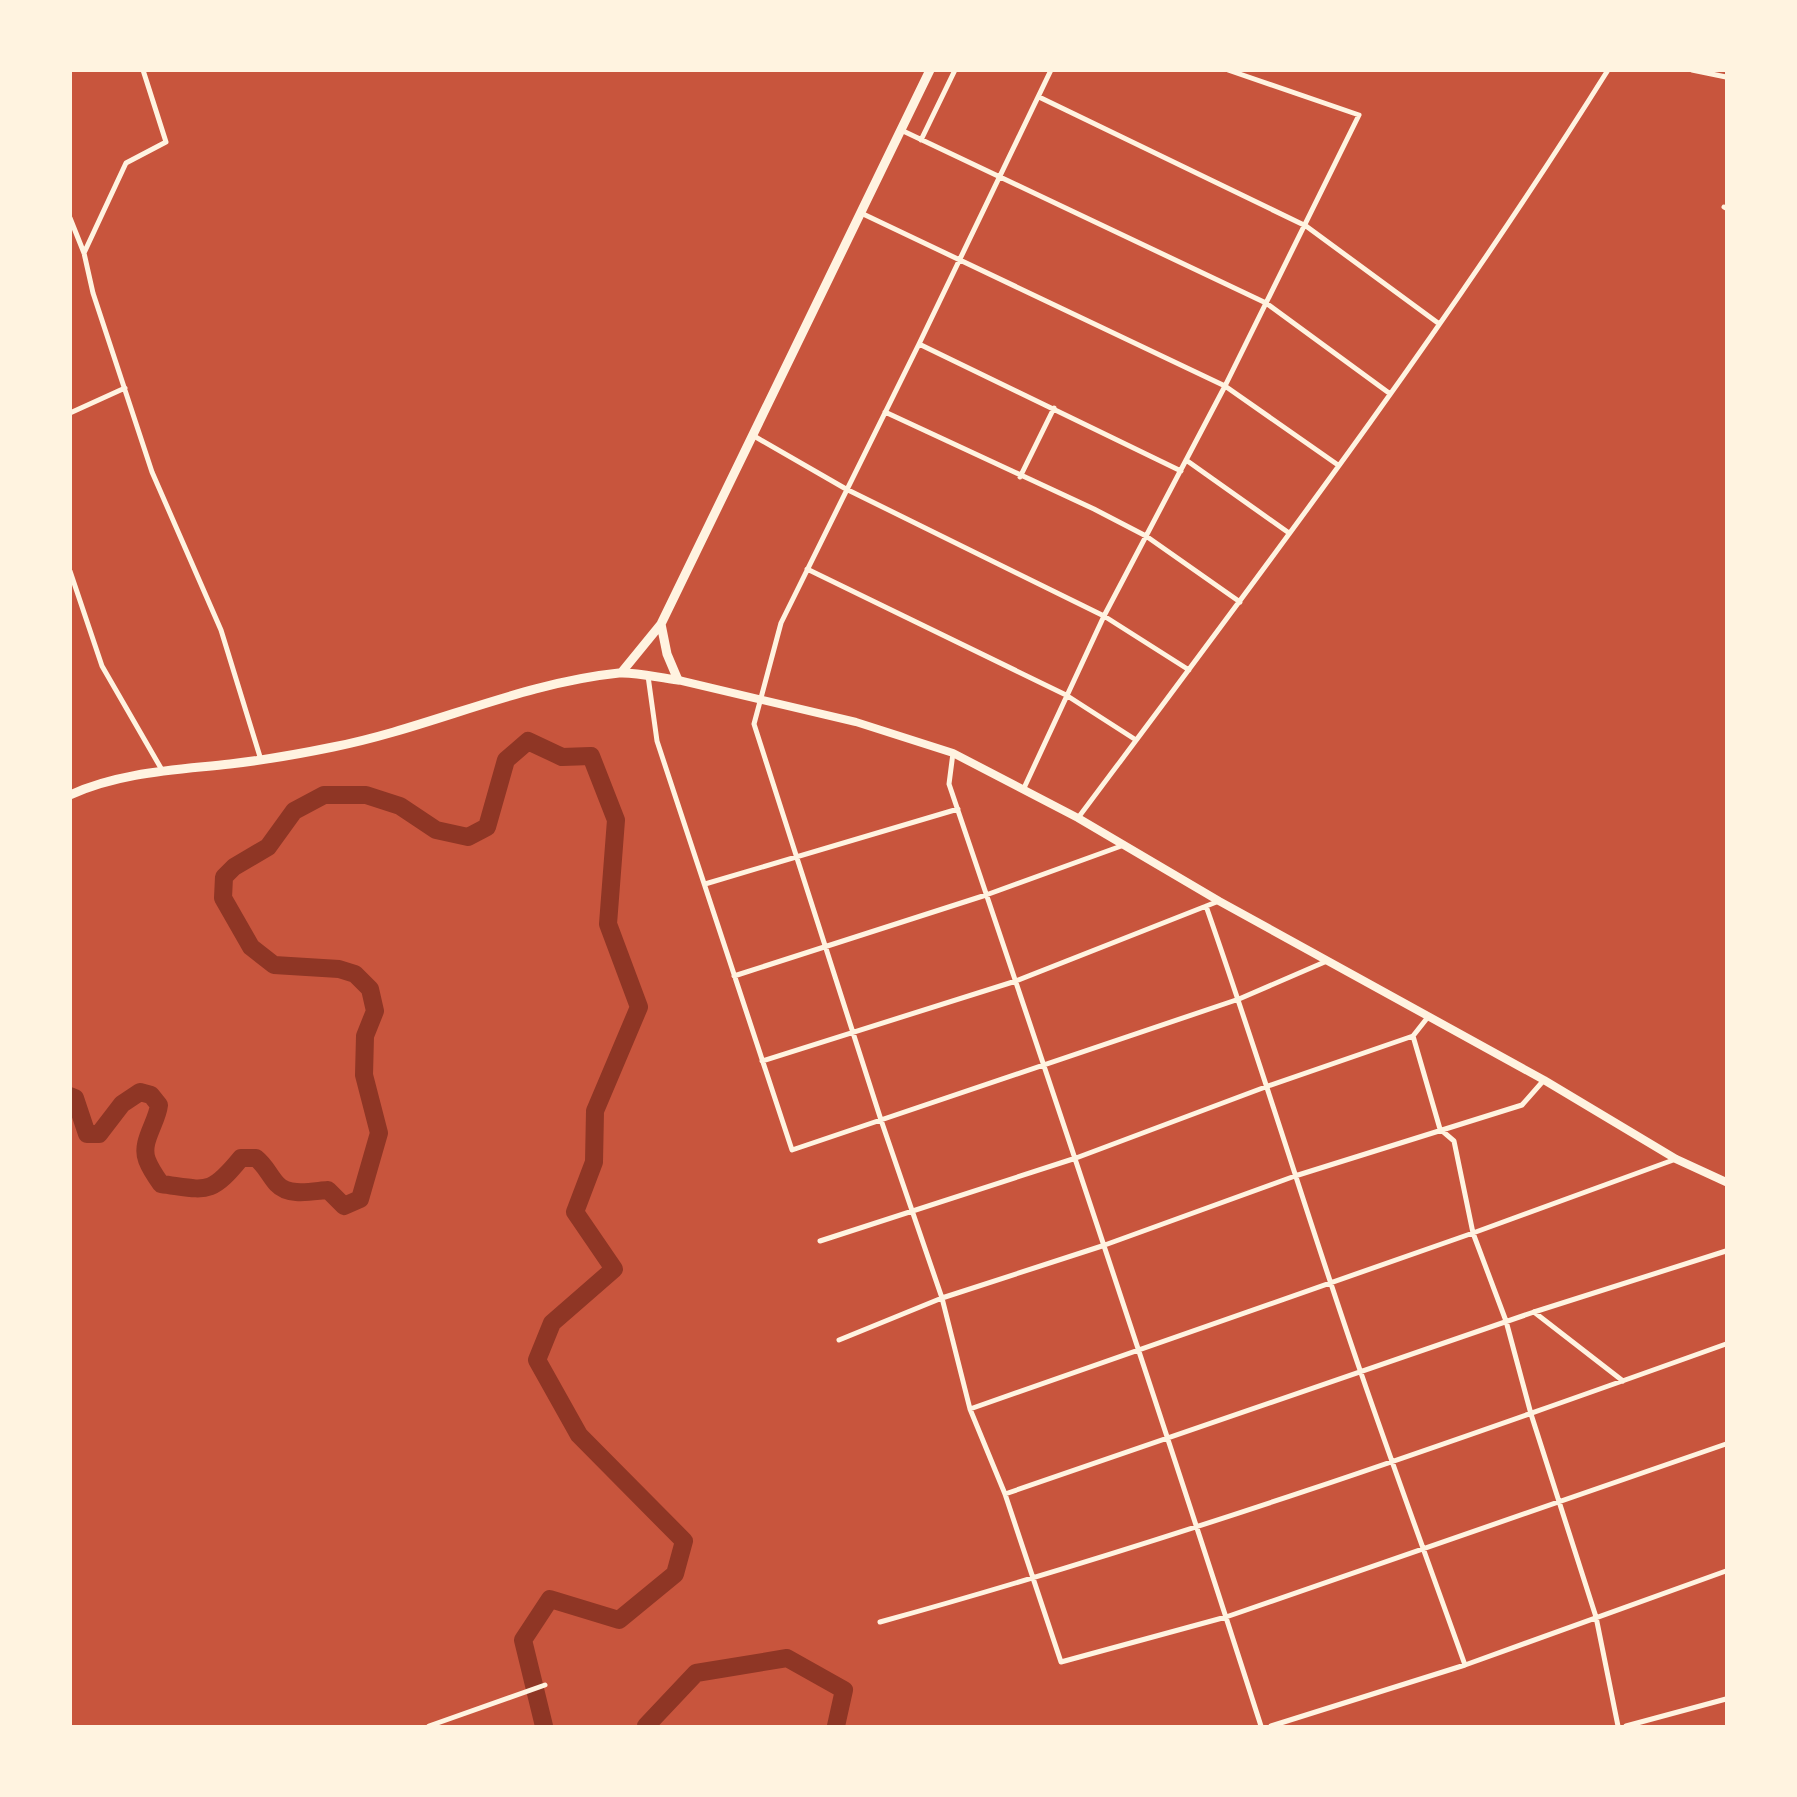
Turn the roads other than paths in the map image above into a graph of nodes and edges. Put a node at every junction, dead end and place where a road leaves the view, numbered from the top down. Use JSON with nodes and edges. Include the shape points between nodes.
{"nodes":[{"id":1,"x":143,"y":70,"type":"edge"},
{"id":2,"x":930,"y":70,"type":"edge"},
{"id":3,"x":955,"y":70,"type":"edge"},
{"id":4,"x":1051,"y":70,"type":"edge"},
{"id":5,"x":1228,"y":70,"type":"edge"},
{"id":6,"x":1608,"y":70,"type":"edge"},
{"id":7,"x":1692,"y":70,"type":"edge"},
{"id":8,"x":1726,"y":77,"type":"edge"},
{"id":9,"x":1039,"y":97,"type":"junction"},
{"id":10,"x":901,"y":130,"type":"junction"},
{"id":11,"x":921,"y":140,"type":"junction"},
{"id":12,"x":998,"y":178,"type":"junction"},
{"id":13,"x":861,"y":213,"type":"junction"},
{"id":14,"x":70,"y":218,"type":"edge"},
{"id":15,"x":1306,"y":226,"type":"junction"},
{"id":16,"x":84,"y":253,"type":"junction"},
{"id":17,"x":959,"y":261,"type":"junction"},
{"id":18,"x":1266,"y":303,"type":"junction"},
{"id":19,"x":1438,"y":323,"type":"junction"},
{"id":20,"x":920,"y":344,"type":"junction"},
{"id":21,"x":1226,"y":386,"type":"junction"},
{"id":22,"x":125,"y":388,"type":"junction"},
{"id":23,"x":1389,"y":393,"type":"junction"},
{"id":24,"x":1054,"y":408,"type":"junction"},
{"id":25,"x":885,"y":412,"type":"junction"},
{"id":26,"x":70,"y":413,"type":"edge"},
{"id":27,"x":754,"y":436,"type":"junction"},
{"id":28,"x":1186,"y":460,"type":"junction"},
{"id":29,"x":1338,"y":465,"type":"junction"},
{"id":30,"x":1181,"y":471,"type":"junction"},
{"id":31,"x":1020,"y":477,"type":"junction"},
{"id":32,"x":846,"y":489,"type":"junction"},
{"id":33,"x":1289,"y":533,"type":"junction"},
{"id":34,"x":1146,"y":536,"type":"junction"},
{"id":35,"x":807,"y":569,"type":"junction"},
{"id":36,"x":70,"y":571,"type":"edge"},
{"id":37,"x":1240,"y":602,"type":"junction"},
{"id":38,"x":1104,"y":616,"type":"junction"},
{"id":39,"x":661,"y":624,"type":"junction"},
{"id":40,"x":1189,"y":670,"type":"junction"},
{"id":41,"x":621,"y":673,"type":"junction"},
{"id":42,"x":648,"y":676,"type":"junction"},
{"id":43,"x":678,"y":680,"type":"junction"},
{"id":44,"x":1066,"y":695,"type":"junction"},
{"id":45,"x":760,"y":699,"type":"junction"},
{"id":46,"x":1136,"y":740,"type":"junction"},
{"id":47,"x":953,"y":753,"type":"junction"},
{"id":48,"x":261,"y":760,"type":"junction"},
{"id":49,"x":162,"y":770,"type":"junction"},
{"id":50,"x":1024,"y":789,"type":"junction"},
{"id":51,"x":70,"y":795,"type":"edge"},
{"id":52,"x":958,"y":809,"type":"junction"},
{"id":53,"x":1078,"y":818,"type":"junction"},
{"id":54,"x":1124,"y":845,"type":"junction"},
{"id":55,"x":797,"y":858,"type":"junction"},
{"id":56,"x":705,"y":884,"type":"junction"},
{"id":57,"x":986,"y":895,"type":"junction"},
{"id":58,"x":1219,"y":901,"type":"junction"},
{"id":59,"x":1206,"y":906,"type":"junction"},
{"id":60,"x":826,"y":948,"type":"junction"},
{"id":61,"x":1327,"y":962,"type":"junction"},
{"id":62,"x":734,"y":976,"type":"junction"},
{"id":63,"x":1016,"y":981,"type":"junction"},
{"id":64,"x":1239,"y":999,"type":"junction"},
{"id":65,"x":1428,"y":1017,"type":"junction"},
{"id":66,"x":853,"y":1033,"type":"junction"},
{"id":67,"x":1413,"y":1036,"type":"junction"},
{"id":68,"x":762,"y":1061,"type":"junction"},
{"id":69,"x":1043,"y":1064,"type":"junction"},
{"id":70,"x":1544,"y":1080,"type":"junction"},
{"id":71,"x":1268,"y":1086,"type":"junction"},
{"id":72,"x":881,"y":1120,"type":"junction"},
{"id":73,"x":1440,"y":1129,"type":"junction"},
{"id":74,"x":1076,"y":1158,"type":"junction"},
{"id":75,"x":1676,"y":1159,"type":"junction"},
{"id":76,"x":1295,"y":1176,"type":"junction"},
{"id":77,"x":1726,"y":1182,"type":"edge"},
{"id":78,"x":914,"y":1211,"type":"junction"},
{"id":79,"x":1473,"y":1233,"type":"junction"},
{"id":80,"x":820,"y":1241,"type":"dead end"},
{"id":81,"x":1102,"y":1246,"type":"junction"},
{"id":82,"x":1726,"y":1251,"type":"edge"},
{"id":83,"x":1330,"y":1283,"type":"junction"},
{"id":84,"x":942,"y":1298,"type":"junction"},
{"id":85,"x":1534,"y":1312,"type":"junction"},
{"id":86,"x":1506,"y":1321,"type":"junction"},
{"id":87,"x":838,"y":1340,"type":"dead end"},
{"id":88,"x":1726,"y":1344,"type":"edge"},
{"id":89,"x":1138,"y":1349,"type":"junction"},
{"id":90,"x":1360,"y":1371,"type":"junction"},
{"id":91,"x":1623,"y":1381,"type":"junction"},
{"id":92,"x":970,"y":1409,"type":"junction"},
{"id":93,"x":1531,"y":1414,"type":"junction"},
{"id":94,"x":1167,"y":1437,"type":"junction"},
{"id":95,"x":1726,"y":1444,"type":"edge"},
{"id":96,"x":1392,"y":1460,"type":"junction"},
{"id":97,"x":1005,"y":1494,"type":"junction"},
{"id":98,"x":1560,"y":1503,"type":"junction"},
{"id":99,"x":1197,"y":1527,"type":"junction"},
{"id":100,"x":1424,"y":1548,"type":"junction"},
{"id":101,"x":1726,"y":1571,"type":"edge"},
{"id":102,"x":1032,"y":1580,"type":"junction"},
{"id":103,"x":1226,"y":1617,"type":"junction"},
{"id":104,"x":1596,"y":1617,"type":"junction"},
{"id":105,"x":880,"y":1622,"type":"dead end"},
{"id":106,"x":1465,"y":1665,"type":"junction"},
{"id":107,"x":545,"y":1685,"type":"dead end"},
{"id":108,"x":1726,"y":1699,"type":"edge"},
{"id":109,"x":429,"y":1726,"type":"edge"},
{"id":110,"x":1261,"y":1726,"type":"edge"},
{"id":111,"x":1271,"y":1726,"type":"edge"},
{"id":112,"x":1618,"y":1726,"type":"edge"},
{"id":113,"x":1626,"y":1726,"type":"edge"}],
"edges":[{"from":1,"to":16,"type":"street","via":[[166,142],[126,163]]},
{"from":2,"to":10,"type":"highway"},
{"from":3,"to":11,"type":"street"},
{"from":4,"to":9,"type":"street"},
{"from":5,"to":15,"type":"street","via":[[1359,116]]},
{"from":6,"to":19,"type":"street","via":[[1553,159]]},
{"from":7,"to":8,"type":"street"},
{"from":9,"to":12,"type":"street"},
{"from":9,"to":15,"type":"street"},
{"from":10,"to":11,"type":"street"},
{"from":10,"to":13,"type":"highway"},
{"from":11,"to":12,"type":"street"},
{"from":12,"to":17,"type":"street"},
{"from":12,"to":18,"type":"street"},
{"from":13,"to":17,"type":"street"},
{"from":13,"to":27,"type":"highway"},
{"from":14,"to":16,"type":"street"},
{"from":15,"to":18,"type":"street"},
{"from":15,"to":19,"type":"street"},
{"from":16,"to":22,"type":"street","via":[[93,293]]},
{"from":17,"to":20,"type":"street"},
{"from":17,"to":21,"type":"street"},
{"from":18,"to":21,"type":"street"},
{"from":18,"to":23,"type":"street"},
{"from":19,"to":23,"type":"street"},
{"from":20,"to":24,"type":"street"},
{"from":20,"to":25,"type":"street"},
{"from":21,"to":28,"type":"street"},
{"from":21,"to":29,"type":"street"},
{"from":22,"to":26,"type":"street"},
{"from":22,"to":48,"type":"street","via":[[152,472],[221,630]]},
{"from":23,"to":29,"type":"street"},
{"from":24,"to":30,"type":"street"},
{"from":24,"to":31,"type":"street"},
{"from":25,"to":31,"type":"street"},
{"from":25,"to":32,"type":"street"},
{"from":27,"to":32,"type":"street"},
{"from":27,"to":39,"type":"highway"},
{"from":28,"to":30,"type":"street"},
{"from":28,"to":33,"type":"street"},
{"from":29,"to":33,"type":"street"},
{"from":30,"to":34,"type":"street"},
{"from":31,"to":34,"type":"street"},
{"from":32,"to":35,"type":"street"},
{"from":32,"to":38,"type":"street"},
{"from":33,"to":37,"type":"street"},
{"from":34,"to":37,"type":"street"},
{"from":34,"to":38,"type":"street"},
{"from":35,"to":44,"type":"street"},
{"from":35,"to":45,"type":"street","via":[[781,623]]},
{"from":36,"to":49,"type":"street","via":[[102,666]]},
{"from":37,"to":40,"type":"street"},
{"from":38,"to":40,"type":"street"},
{"from":38,"to":44,"type":"street"},
{"from":39,"to":41,"type":"highway"},
{"from":39,"to":43,"type":"highway","via":[[666,654]]},
{"from":40,"to":46,"type":"street"},
{"from":41,"to":42,"type":"highway"},
{"from":41,"to":48,"type":"highway","via":[[565,683],[375,738]]},
{"from":42,"to":43,"type":"highway"},
{"from":42,"to":56,"type":"street","via":[[657,741]]},
{"from":43,"to":45,"type":"main road"},
{"from":44,"to":46,"type":"street"},
{"from":44,"to":50,"type":"street"},
{"from":45,"to":47,"type":"main road","via":[[856,722]]},
{"from":45,"to":55,"type":"street","via":[[754,724]]},
{"from":46,"to":53,"type":"street"},
{"from":47,"to":50,"type":"main road"},
{"from":47,"to":52,"type":"street","via":[[949,784]]},
{"from":48,"to":49,"type":"highway"},
{"from":49,"to":51,"type":"highway"},
{"from":50,"to":53,"type":"main road"},
{"from":52,"to":55,"type":"street"},
{"from":52,"to":57,"type":"street"},
{"from":53,"to":54,"type":"main road"},
{"from":54,"to":57,"type":"street"},
{"from":54,"to":58,"type":"main road"},
{"from":55,"to":56,"type":"street"},
{"from":55,"to":60,"type":"street"},
{"from":56,"to":62,"type":"street"},
{"from":57,"to":60,"type":"street"},
{"from":57,"to":63,"type":"street"},
{"from":58,"to":59,"type":"street"},
{"from":58,"to":61,"type":"main road"},
{"from":59,"to":63,"type":"street"},
{"from":59,"to":64,"type":"street"},
{"from":60,"to":62,"type":"street"},
{"from":60,"to":66,"type":"street"},
{"from":61,"to":64,"type":"street"},
{"from":61,"to":65,"type":"main road"},
{"from":62,"to":68,"type":"street"},
{"from":63,"to":66,"type":"street"},
{"from":63,"to":69,"type":"street"},
{"from":64,"to":69,"type":"street"},
{"from":64,"to":71,"type":"street"},
{"from":65,"to":67,"type":"street"},
{"from":65,"to":70,"type":"main road"},
{"from":66,"to":68,"type":"street"},
{"from":66,"to":72,"type":"street"},
{"from":67,"to":71,"type":"street"},
{"from":67,"to":73,"type":"street"},
{"from":68,"to":72,"type":"street","via":[[792,1150]]},
{"from":69,"to":72,"type":"street"},
{"from":69,"to":74,"type":"street"},
{"from":70,"to":73,"type":"street","via":[[1522,1105]]},
{"from":70,"to":75,"type":"main road"},
{"from":71,"to":74,"type":"street"},
{"from":71,"to":76,"type":"street"},
{"from":72,"to":78,"type":"street"},
{"from":73,"to":76,"type":"street"},
{"from":73,"to":79,"type":"street","via":[[1454,1141]]},
{"from":74,"to":78,"type":"street"},
{"from":74,"to":81,"type":"street"},
{"from":75,"to":77,"type":"main road"},
{"from":75,"to":79,"type":"street"},
{"from":76,"to":81,"type":"street"},
{"from":76,"to":83,"type":"street"},
{"from":78,"to":80,"type":"street"},
{"from":78,"to":84,"type":"street"},
{"from":79,"to":83,"type":"street"},
{"from":79,"to":86,"type":"street"},
{"from":81,"to":84,"type":"street"},
{"from":81,"to":89,"type":"street"},
{"from":82,"to":85,"type":"street"},
{"from":83,"to":89,"type":"street"},
{"from":83,"to":90,"type":"street"},
{"from":84,"to":87,"type":"street"},
{"from":84,"to":92,"type":"street"},
{"from":85,"to":86,"type":"street"},
{"from":85,"to":91,"type":"street"},
{"from":86,"to":90,"type":"street"},
{"from":86,"to":93,"type":"street"},
{"from":88,"to":91,"type":"street"},
{"from":89,"to":92,"type":"street"},
{"from":89,"to":94,"type":"street"},
{"from":90,"to":94,"type":"street"},
{"from":90,"to":96,"type":"street"},
{"from":91,"to":93,"type":"street"},
{"from":92,"to":97,"type":"street"},
{"from":93,"to":96,"type":"street"},
{"from":93,"to":98,"type":"street"},
{"from":94,"to":97,"type":"street"},
{"from":94,"to":99,"type":"street"},
{"from":95,"to":98,"type":"street"},
{"from":96,"to":99,"type":"street"},
{"from":96,"to":100,"type":"street"},
{"from":97,"to":102,"type":"street"},
{"from":98,"to":100,"type":"street"},
{"from":98,"to":104,"type":"street"},
{"from":99,"to":102,"type":"street"},
{"from":99,"to":103,"type":"street"},
{"from":100,"to":103,"type":"street"},
{"from":100,"to":106,"type":"street"},
{"from":101,"to":104,"type":"street"},
{"from":102,"to":103,"type":"street","via":[[1060,1662]]},
{"from":102,"to":105,"type":"street"},
{"from":103,"to":110,"type":"street"},
{"from":104,"to":106,"type":"street"},
{"from":104,"to":112,"type":"street"},
{"from":106,"to":111,"type":"street"},
{"from":107,"to":109,"type":"street"},
{"from":108,"to":113,"type":"street"}]}
